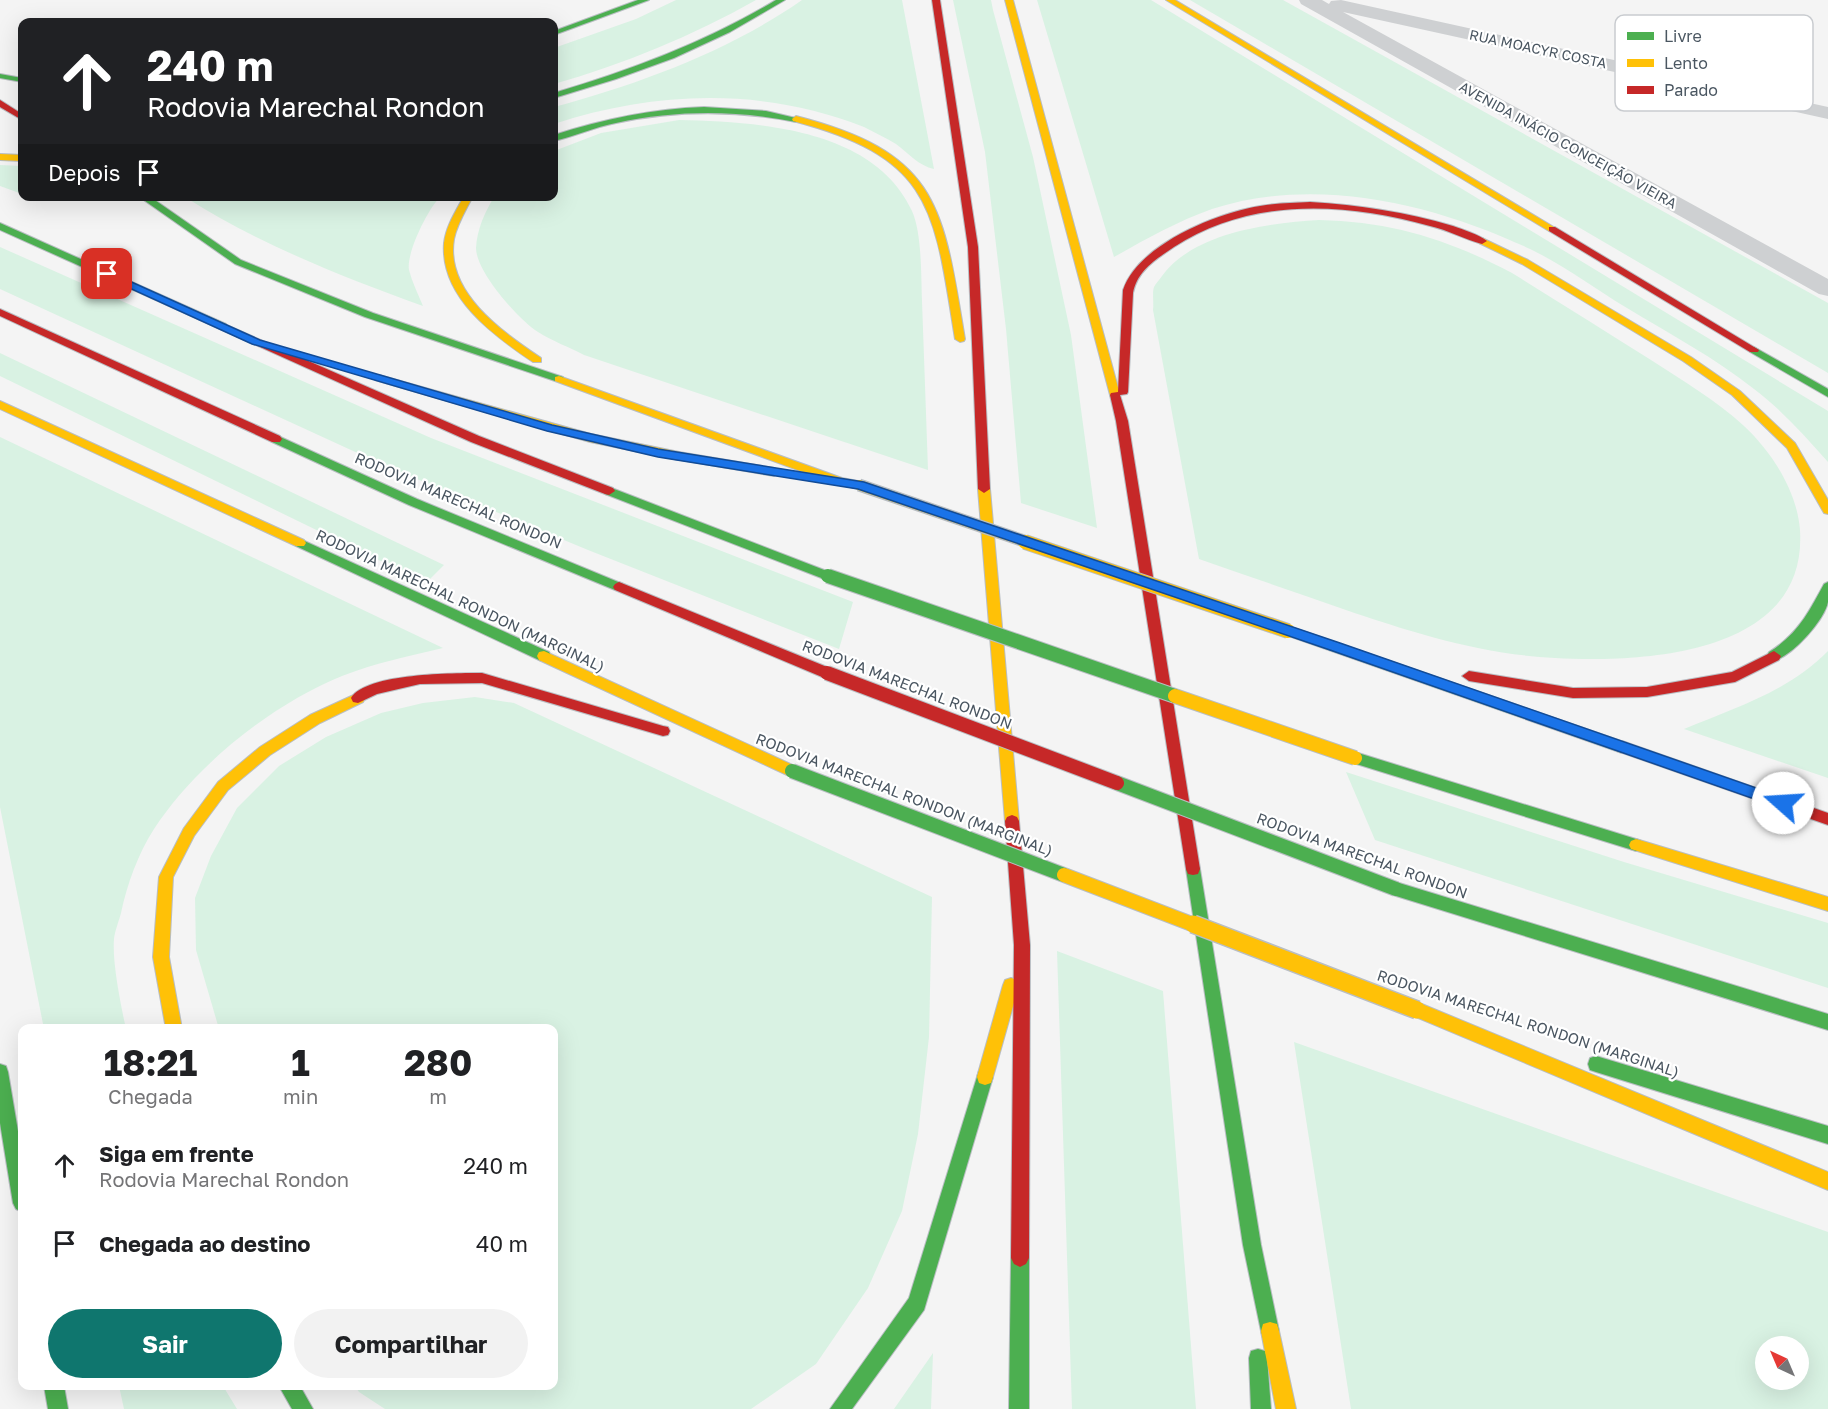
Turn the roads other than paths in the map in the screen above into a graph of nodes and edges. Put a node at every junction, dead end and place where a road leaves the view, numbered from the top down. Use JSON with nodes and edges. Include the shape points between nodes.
{"nodes":[{"id":1,"x":645,"y":0,"type":"edge"},
{"id":2,"x":781,"y":0,"type":"edge"},
{"id":3,"x":936,"y":0,"type":"edge"},
{"id":4,"x":1009,"y":0,"type":"edge"},
{"id":5,"x":1170,"y":0,"type":"edge"},
{"id":6,"x":1308,"y":0,"type":"edge"},
{"id":7,"x":1318,"y":0,"type":"edge"},
{"id":8,"x":558,"y":32,"type":"edge"},
{"id":9,"x":1615,"y":61,"type":"edge"},
{"id":10,"x":0,"y":76,"type":"edge"},
{"id":11,"x":18,"y":79,"type":"edge"},
{"id":12,"x":558,"y":95,"type":"edge"},
{"id":13,"x":4,"y":106,"type":"edge"},
{"id":14,"x":1813,"y":108,"type":"edge"},
{"id":15,"x":1828,"y":112,"type":"edge"},
{"id":16,"x":18,"y":115,"type":"edge"},
{"id":17,"x":558,"y":137,"type":"edge"},
{"id":18,"x":0,"y":157,"type":"edge"},
{"id":19,"x":18,"y":158,"type":"edge"},
{"id":20,"x":149,"y":201,"type":"edge"},
{"id":21,"x":466,"y":201,"type":"edge"},
{"id":22,"x":0,"y":226,"type":"edge"},
{"id":23,"x":1828,"y":289,"type":"edge"},
{"id":24,"x":0,"y":312,"type":"edge"},
{"id":25,"x":256,"y":342,"type":"junction"},
{"id":26,"x":580,"y":386,"type":"junction"},
{"id":27,"x":1828,"y":394,"type":"edge"},
{"id":28,"x":0,"y":405,"type":"edge"},
{"id":29,"x":1122,"y":421,"type":"junction"},
{"id":30,"x":981,"y":444,"type":"junction"},
{"id":31,"x":840,"y":481,"type":"junction"},
{"id":32,"x":1828,"y":510,"type":"edge"},
{"id":33,"x":1828,"y":587,"type":"edge"},
{"id":34,"x":1335,"y":646,"type":"junction"},
{"id":35,"x":671,"y":734,"type":"dead end"},
{"id":36,"x":693,"y":740,"type":"dead end"},
{"id":37,"x":771,"y":763,"type":"junction"},
{"id":38,"x":1828,"y":819,"type":"edge"},
{"id":39,"x":1828,"y":904,"type":"edge"},
{"id":40,"x":1022,"y":945,"type":"junction"},
{"id":41,"x":1417,"y":1010,"type":"junction"},
{"id":42,"x":1828,"y":1022,"type":"edge"},
{"id":43,"x":173,"y":1024,"type":"edge"},
{"id":44,"x":1554,"y":1051,"type":"dead end"},
{"id":45,"x":1588,"y":1062,"type":"dead end"},
{"id":46,"x":0,"y":1072,"type":"edge"},
{"id":47,"x":1828,"y":1135,"type":"edge"},
{"id":48,"x":18,"y":1179,"type":"edge"},
{"id":49,"x":1828,"y":1181,"type":"edge"},
{"id":50,"x":1252,"y":1245,"type":"junction"},
{"id":51,"x":55,"y":1390,"type":"edge"},
{"id":52,"x":291,"y":1390,"type":"edge"},
{"id":53,"x":58,"y":1409,"type":"edge"},
{"id":54,"x":303,"y":1409,"type":"edge"},
{"id":55,"x":840,"y":1409,"type":"edge"},
{"id":56,"x":1019,"y":1409,"type":"edge"},
{"id":57,"x":1261,"y":1409,"type":"edge"},
{"id":58,"x":1286,"y":1409,"type":"edge"}],
"edges":[{"from":1,"to":8,"type":"highway"},
{"from":2,"to":12,"type":"highway","via":[[740,25],[689,48]]},
{"from":3,"to":30,"type":"highway","via":[[973,247]]},
{"from":4,"to":29,"type":"highway"},
{"from":5,"to":27,"type":"highway"},
{"from":6,"to":23,"type":"street","name":"AVENIDA INÁCIO CONCEIÇÃO VIEIRA"},
{"from":7,"to":9,"type":"street","name":"RUA MOACYR COSTA","via":[[1424,15]]},
{"from":10,"to":11,"type":"highway"},
{"from":13,"to":16,"type":"highway"},
{"from":14,"to":15,"type":"street","name":"RUA MOACYR COSTA"},
{"from":17,"to":30,"type":"highway","via":[[596,123],[650,113],[742,111],[792,118],[861,141],[890,159],[919,184],[936,219]]},
{"from":18,"to":19,"type":"highway"},
{"from":20,"to":26,"type":"highway","via":[[238,262],[369,315]]},
{"from":21,"to":26,"type":"highway","via":[[456,218],[449,247],[453,273],[474,308],[509,342]]},
{"from":22,"to":25,"type":"highway"},
{"from":24,"to":42,"type":"highway","name":"RODOVIA MARECHAL RONDON","bridge":true,"via":[[413,502],[826,673],[1396,889]]},
{"from":25,"to":31,"type":"highway","via":[[580,436],[658,453]]},
{"from":25,"to":39,"type":"highway","bridge":true,"via":[[475,440],[828,576],[1355,758]]},
{"from":26,"to":31,"type":"highway"},
{"from":28,"to":37,"type":"highway","name":"RODOVIA MARECHAL RONDON (MARGINAL)"},
{"from":29,"to":32,"type":"highway","via":[[1129,287],[1145,262],[1212,222],[1260,209],[1357,208],[1468,234],[1525,262],[1687,359],[1736,393],[1791,446]]},
{"from":29,"to":50,"type":"highway"},
{"from":30,"to":40,"type":"highway"},
{"from":31,"to":34,"type":"highway","bridge":true},
{"from":33,"to":34,"type":"highway","via":[[1822,605],[1787,649],[1735,677],[1647,692],[1573,693]]},
{"from":34,"to":38,"type":"highway"},
{"from":35,"to":43,"type":"highway","via":[[482,678],[420,679],[374,690],[315,719],[265,751],[223,786],[189,832],[166,877],[160,957]]},
{"from":36,"to":37,"type":"highway"},
{"from":37,"to":41,"type":"highway","name":"RODOVIA MARECHAL RONDON (MARGINAL)","bridge":true},
{"from":40,"to":55,"type":"highway","via":[[916,1303]]},
{"from":40,"to":56,"type":"highway"},
{"from":41,"to":44,"type":"highway","name":"RODOVIA MARECHAL RONDON (MARGINAL)"},
{"from":41,"to":49,"type":"highway"},
{"from":45,"to":47,"type":"highway","name":"RODOVIA MARECHAL RONDON (MARGINAL)"},
{"from":46,"to":48,"type":"highway"},
{"from":50,"to":57,"type":"highway"},
{"from":50,"to":58,"type":"highway"},
{"from":51,"to":53,"type":"highway"},
{"from":52,"to":54,"type":"highway"}]}
